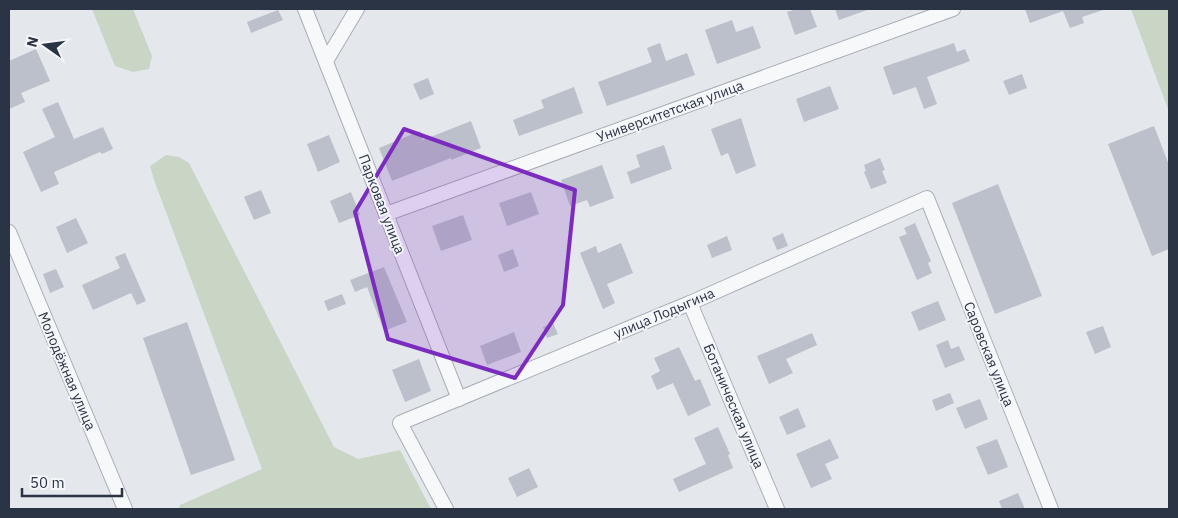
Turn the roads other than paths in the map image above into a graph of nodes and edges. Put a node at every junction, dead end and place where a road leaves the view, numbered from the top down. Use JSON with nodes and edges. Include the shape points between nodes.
{"nodes":[{"id":1,"x":305,"y":9,"type":"edge"},
{"id":2,"x":357,"y":9,"type":"edge"},
{"id":3,"x":953,"y":9,"type":"edge"},
{"id":4,"x":326,"y":61,"type":"junction"},
{"id":5,"x":928,"y":198,"type":"joint"},
{"id":6,"x":386,"y":214,"type":"junction"},
{"id":7,"x":9,"y":232,"type":"edge"},
{"id":8,"x":690,"y":303,"type":"junction"},
{"id":9,"x":459,"y":399,"type":"junction"},
{"id":10,"x":125,"y":509,"type":"edge"},
{"id":11,"x":446,"y":509,"type":"edge"},
{"id":12,"x":778,"y":509,"type":"edge"},
{"id":13,"x":1051,"y":509,"type":"edge"}],
"edges":[{"from":1,"to":4,"type":"street","name":"Парковая улица"},
{"from":2,"to":4,"type":"street"},
{"from":3,"to":6,"type":"street","name":"Университетская улица"},
{"from":4,"to":6,"type":"street","name":"Парковая улица"},
{"from":5,"to":8,"type":"street","name":"улица Лодыгина"},
{"from":5,"to":13,"type":"street","name":"Саровская улица"},
{"from":6,"to":9,"type":"street","name":"Парковая улица"},
{"from":7,"to":10,"type":"street","name":"Молодёжная улица"},
{"from":8,"to":9,"type":"street","name":"улица Лодыгина"},
{"from":8,"to":12,"type":"street","name":"Ботаническая улица"},
{"from":9,"to":11,"type":"street","name":"улица Лодыгина","via":[[400,423]]}]}
